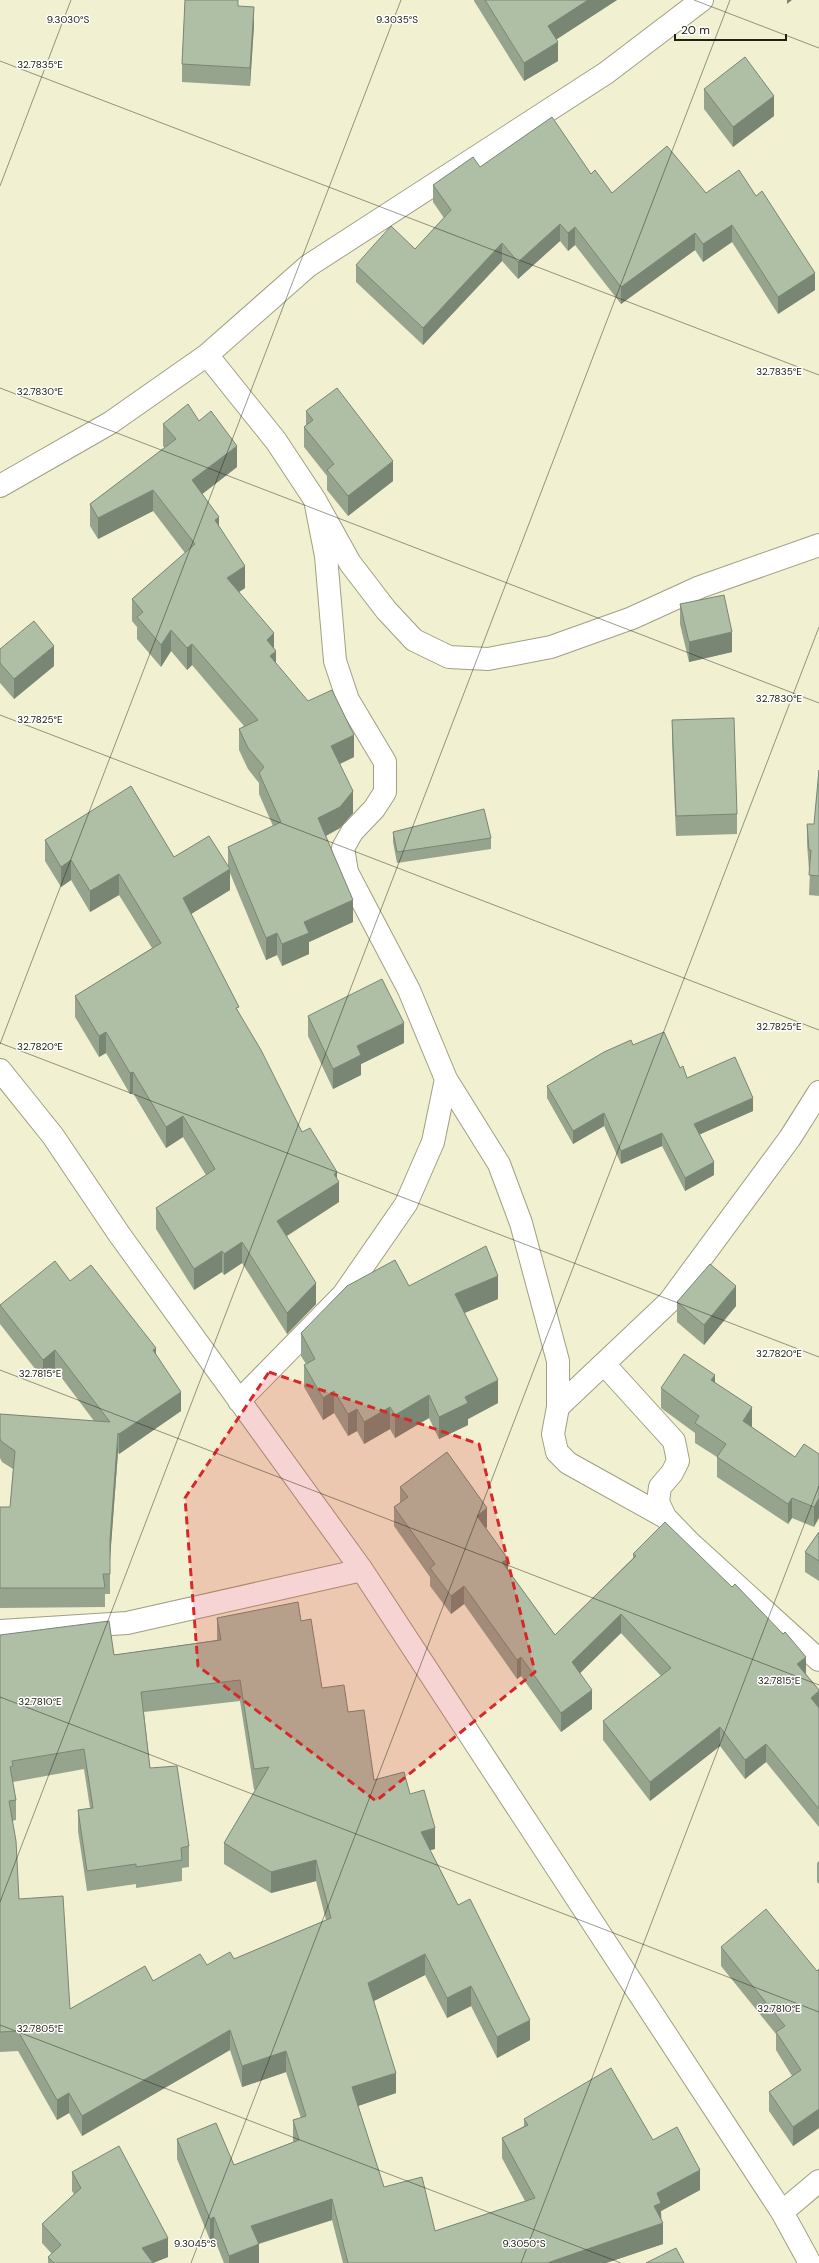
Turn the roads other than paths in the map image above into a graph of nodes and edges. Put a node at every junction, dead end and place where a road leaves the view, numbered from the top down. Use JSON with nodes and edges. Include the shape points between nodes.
{"nodes":[{"id":1,"x":702,"y":0,"type":"edge"},
{"id":2,"x":207,"y":355,"type":"junction"},
{"id":3,"x":0,"y":486,"type":"edge"},
{"id":4,"x":315,"y":500,"type":"junction"},
{"id":5,"x":819,"y":545,"type":"edge"},
{"id":6,"x":0,"y":1070,"type":"edge"},
{"id":7,"x":446,"y":1078,"type":"junction"},
{"id":8,"x":819,"y":1092,"type":"edge"},
{"id":9,"x":604,"y":1364,"type":"junction"},
{"id":10,"x":240,"y":1400,"type":"junction"},
{"id":11,"x":558,"y":1408,"type":"junction"},
{"id":12,"x":665,"y":1517,"type":"junction"},
{"id":13,"x":362,"y":1570,"type":"junction"},
{"id":14,"x":0,"y":1632,"type":"edge"},
{"id":15,"x":819,"y":1660,"type":"edge"},
{"id":16,"x":819,"y":2181,"type":"edge"},
{"id":17,"x":782,"y":2212,"type":"junction"},
{"id":18,"x":810,"y":2263,"type":"edge"}],
"edges":[{"from":1,"to":2,"type":"street","via":[[606,73],[308,266]]},
{"from":2,"to":3,"type":"street","via":[[110,422]]},
{"from":2,"to":4,"type":"street","via":[[276,441]]},
{"from":4,"to":5,"type":"street","via":[[350,562],[386,610],[414,640],[449,657],[488,659],[551,647],[632,618],[700,587]]},
{"from":4,"to":7,"type":"street","via":[[326,556],[335,661],[348,700],[385,762],[385,792],[374,809],[352,832],[343,848],[347,872],[409,990]]},
{"from":6,"to":10,"type":"street","via":[[53,1136],[119,1234]]},
{"from":7,"to":10,"type":"street","via":[[433,1142],[406,1204],[343,1295]]},
{"from":7,"to":11,"type":"street","via":[[500,1164],[521,1223],[558,1361]]},
{"from":8,"to":9,"type":"street","via":[[790,1138],[669,1302]]},
{"from":9,"to":11,"type":"street"},
{"from":9,"to":12,"type":"street","via":[[674,1441],[678,1461],[660,1487],[658,1502]]},
{"from":10,"to":13,"type":"street"},
{"from":11,"to":12,"type":"street","via":[[553,1434],[557,1452],[568,1463]]},
{"from":12,"to":15,"type":"street","via":[[690,1543]]},
{"from":13,"to":14,"type":"street","via":[[127,1623]]},
{"from":13,"to":17,"type":"street"},
{"from":16,"to":17,"type":"street"},
{"from":17,"to":18,"type":"street"}]}
